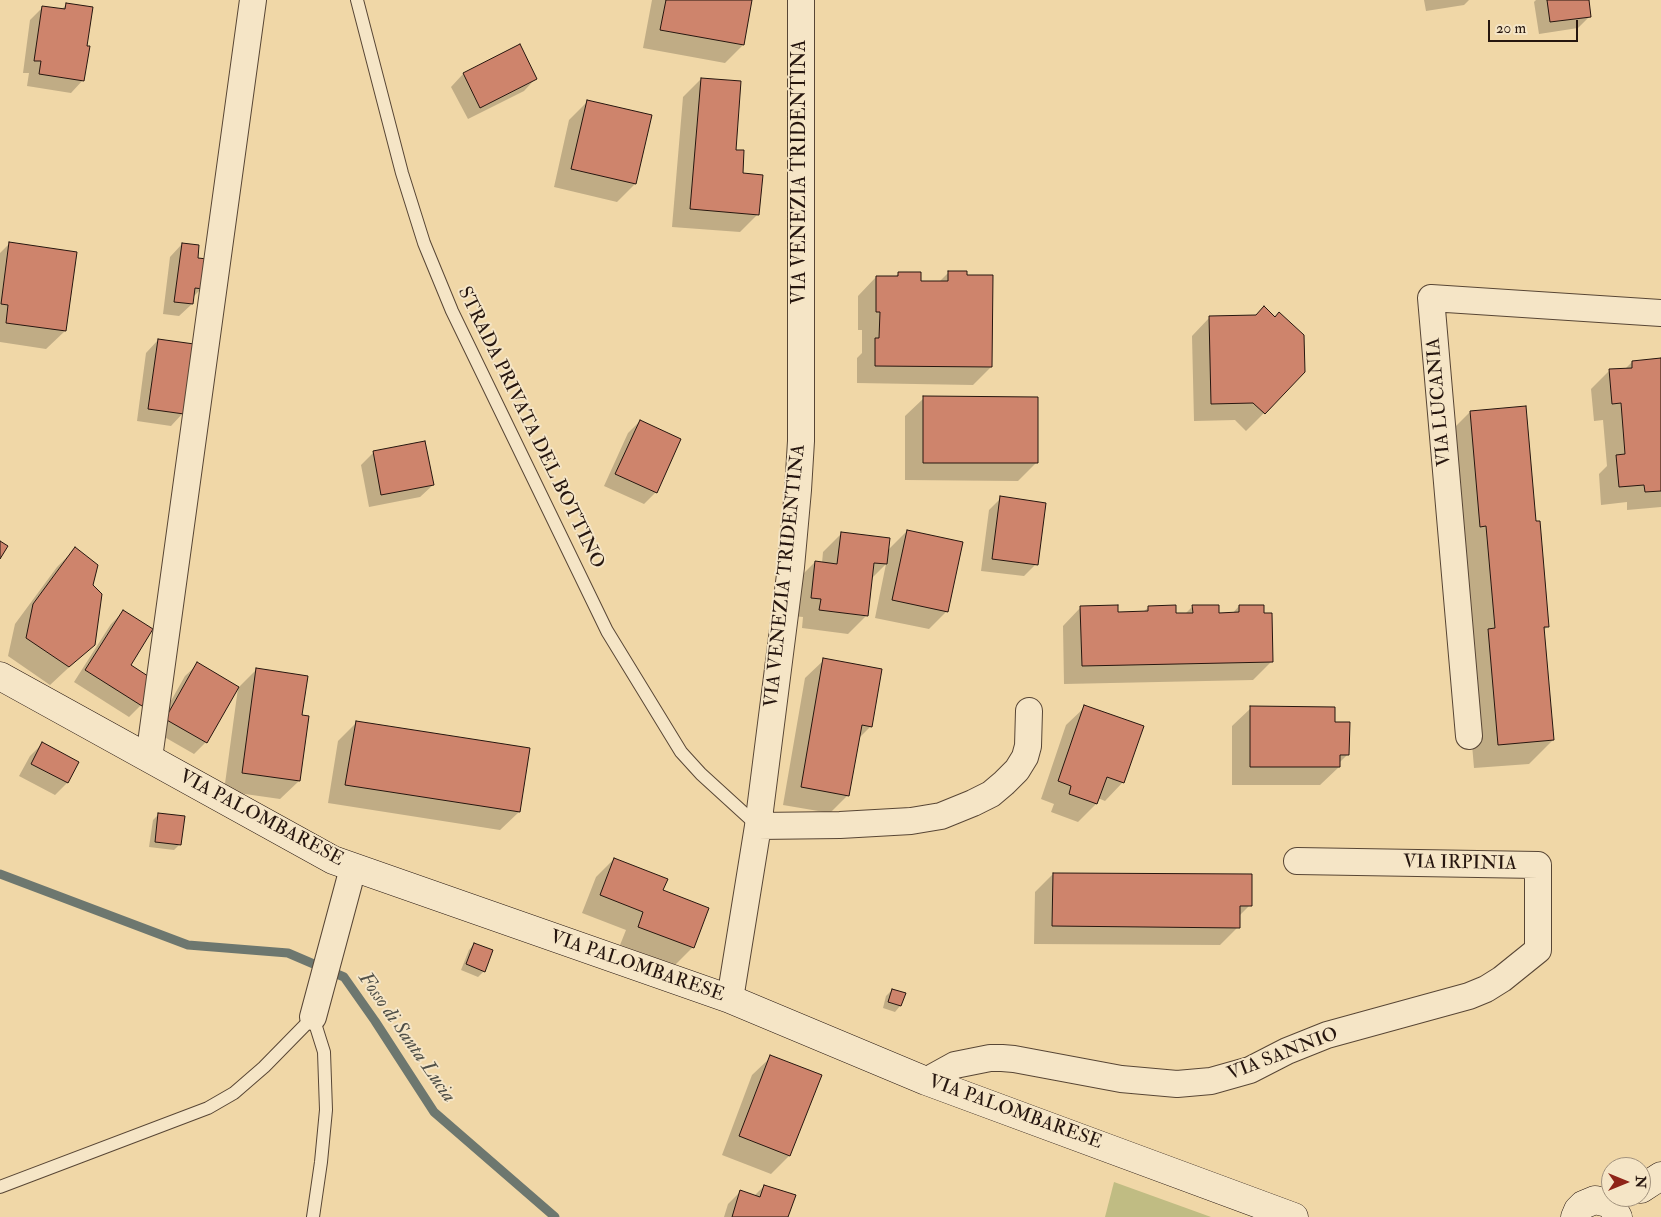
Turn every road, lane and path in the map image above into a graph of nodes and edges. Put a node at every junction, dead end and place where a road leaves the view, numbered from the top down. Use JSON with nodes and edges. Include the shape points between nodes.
{"nodes":[{"id":1,"x":253,"y":0,"type":"edge"},
{"id":2,"x":357,"y":0,"type":"edge"},
{"id":3,"x":801,"y":0,"type":"edge"},
{"id":4,"x":1661,"y":313,"type":"edge"},
{"id":5,"x":0,"y":676,"type":"edge"},
{"id":6,"x":1029,"y":711,"type":"dead end"},
{"id":7,"x":1468,"y":736,"type":"dead end"},
{"id":8,"x":149,"y":758,"type":"junction"},
{"id":9,"x":758,"y":826,"type":"junction"},
{"id":10,"x":1297,"y":861,"type":"dead end"},
{"id":11,"x":352,"y":868,"type":"junction"},
{"id":12,"x":1538,"y":950,"type":"joint"},
{"id":13,"x":730,"y":999,"type":"junction"},
{"id":14,"x":313,"y":1017,"type":"junction"},
{"id":15,"x":926,"y":1080,"type":"junction"},
{"id":16,"x":0,"y":1187,"type":"edge"},
{"id":17,"x":1601,"y":1201,"type":"edge"},
{"id":18,"x":313,"y":1217,"type":"edge"},
{"id":19,"x":1294,"y":1217,"type":"edge"},
{"id":20,"x":1575,"y":1217,"type":"edge"}],
"edges":[{"from":1,"to":8,"type":"street"},
{"from":2,"to":9,"type":"lane","name":"STRADA PRIVATA DEL BOTTINO","via":[[402,174],[424,243],[452,311],[598,613],[682,752],[701,774]]},
{"from":3,"to":9,"type":"street","name":"VIA VENEZIA TRIDENTINA","via":[[800,441],[791,567]]},
{"from":4,"to":7,"type":"street","name":"VIA LUCANIA","via":[[1431,298]]},
{"from":5,"to":8,"type":"main road","name":"VIA PALOMBARESE"},
{"from":6,"to":9,"type":"street","via":[[1025,757],[1004,783],[973,803],[941,816],[910,821]]},
{"from":8,"to":11,"type":"main road","name":"VIA PALOMBARESE"},
{"from":9,"to":13,"type":"street","name":"VIA VENEZIA TRIDENTINA"},
{"from":10,"to":12,"type":"street","name":"VIA IRPINIA","via":[[1538,866]]},
{"from":11,"to":13,"type":"main road","name":"VIA PALOMBARESE"},
{"from":11,"to":14,"type":"street"},
{"from":12,"to":15,"type":"street","name":"VIA SANNIO","via":[[1486,989],[1327,1035],[1287,1050],[1250,1070],[1211,1081],[1177,1084],[1121,1079],[1002,1058],[967,1062]]},
{"from":13,"to":15,"type":"main road","name":"VIA PALOMBARESE"},
{"from":14,"to":16,"type":"lane","via":[[264,1067],[208,1108]]},
{"from":14,"to":18,"type":"lane","via":[[324,1052],[326,1110]]},
{"from":15,"to":19,"type":"main road","name":"VIA PALOMBARESE"},
{"from":17,"to":20,"type":"main road","via":[[1588,1202]]}]}
